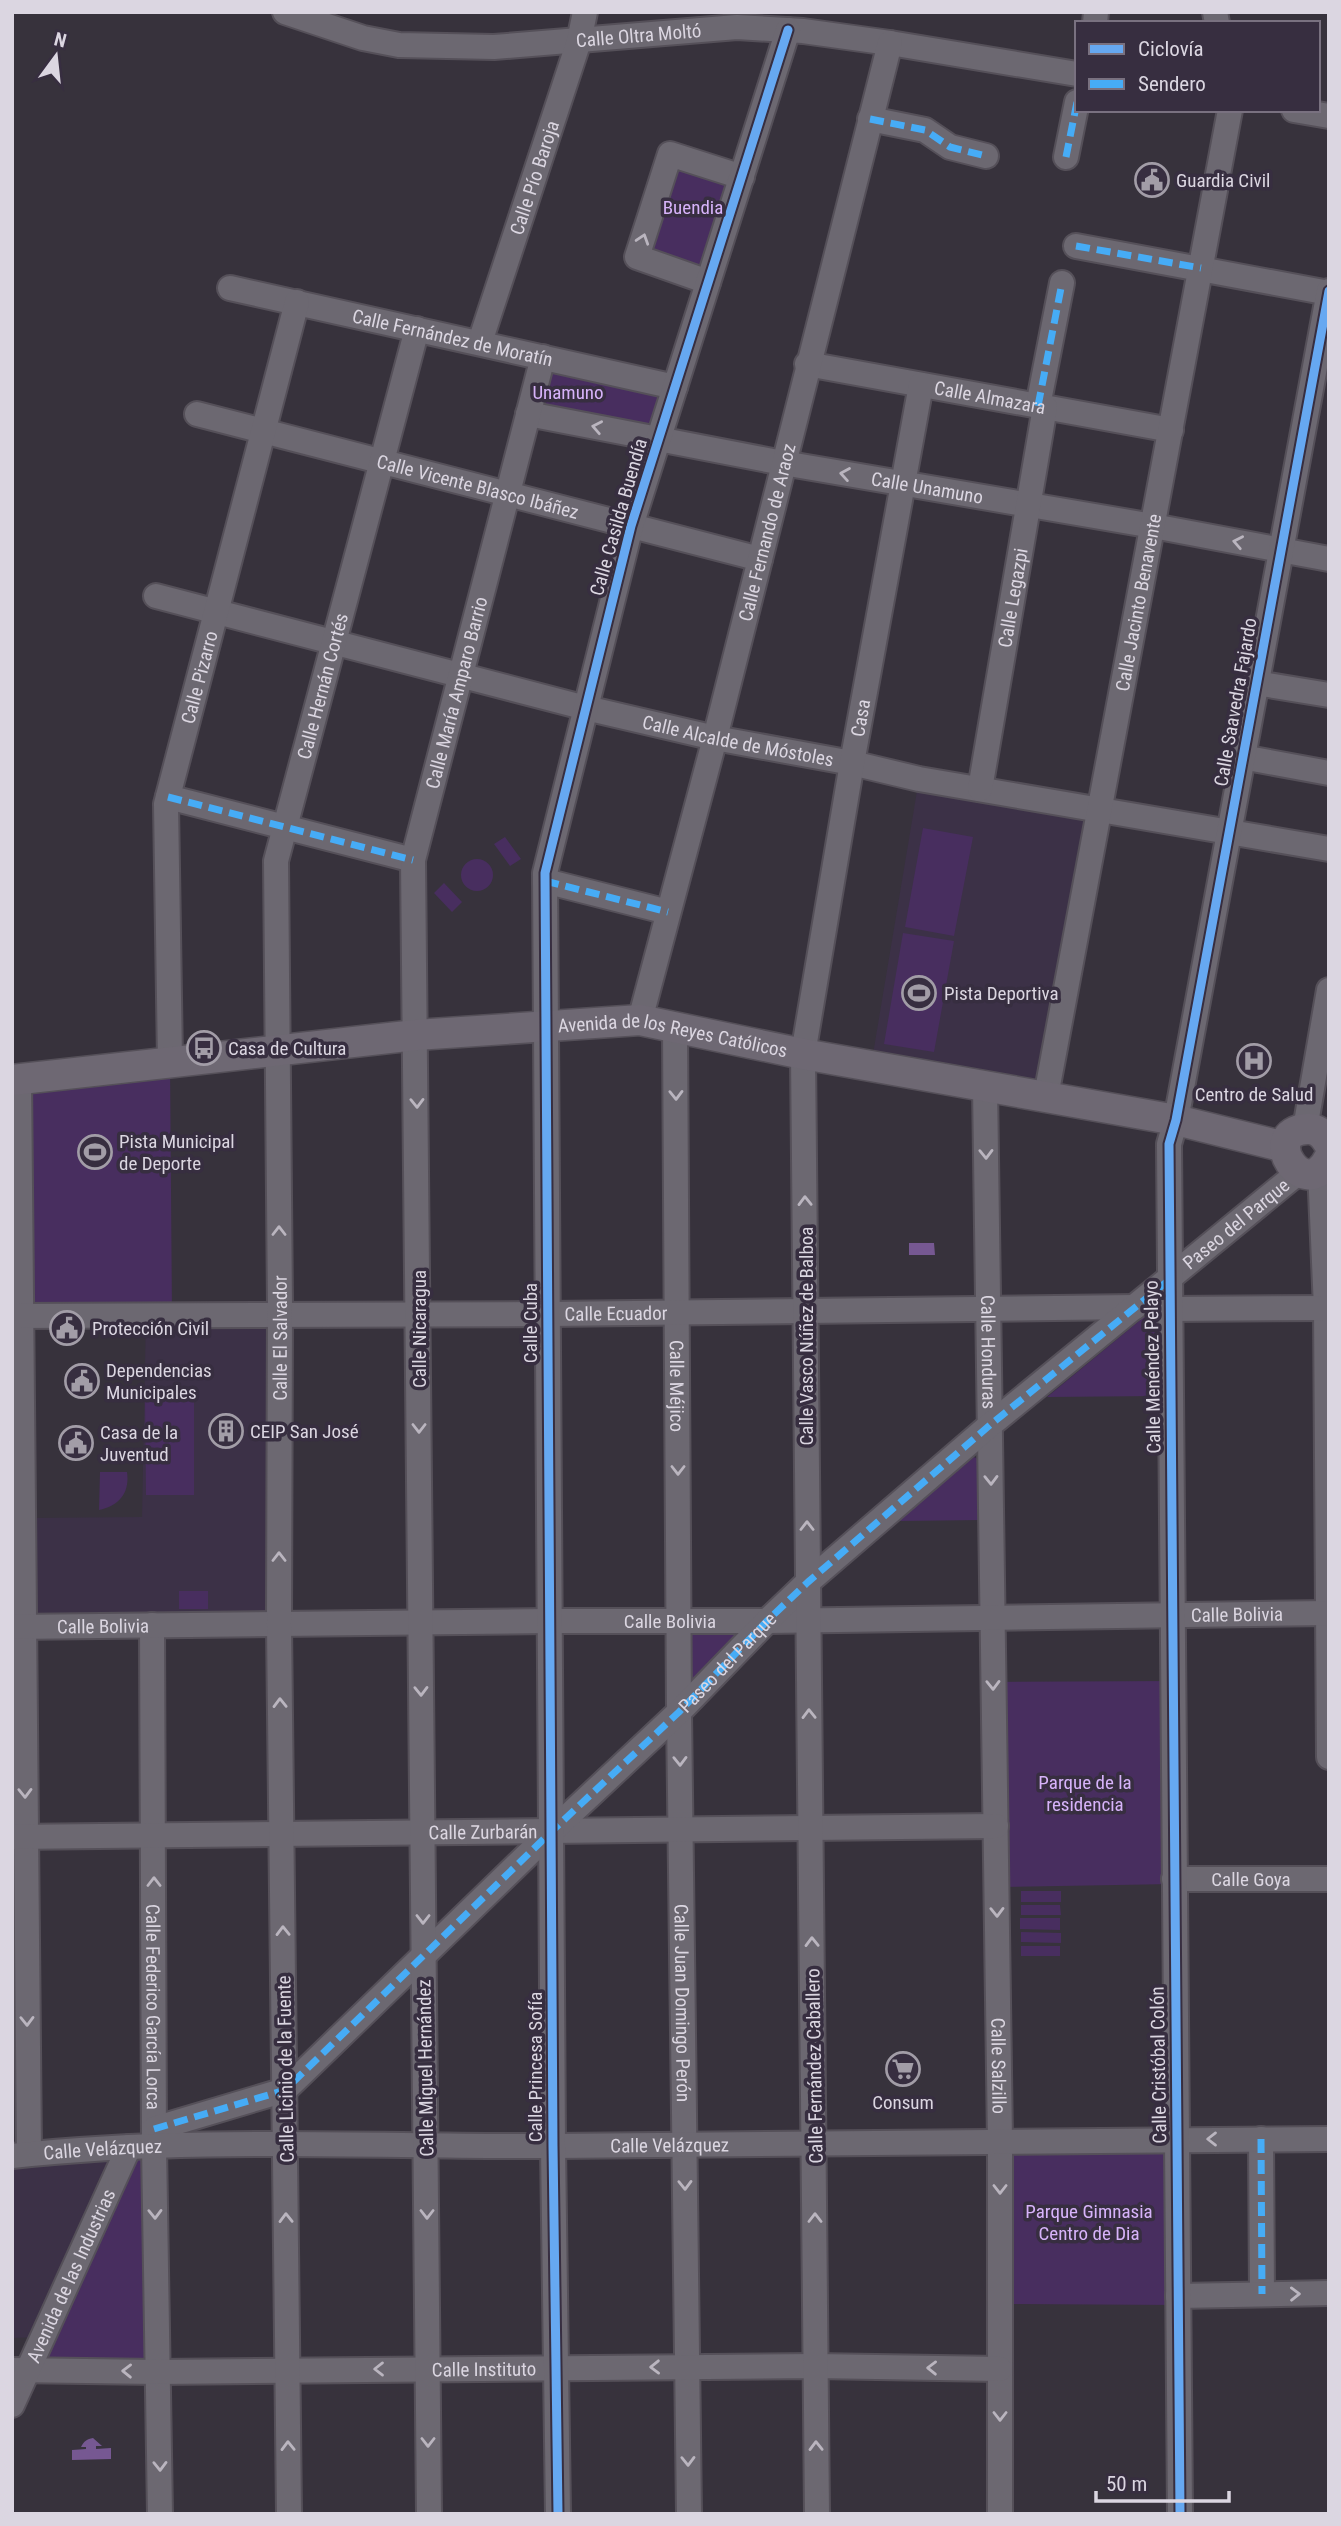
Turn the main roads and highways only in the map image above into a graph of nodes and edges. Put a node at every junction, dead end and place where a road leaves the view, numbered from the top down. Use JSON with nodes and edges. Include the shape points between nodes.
{"nodes":[{"id":1,"x":16,"y":1079,"type":"edge"},
{"id":2,"x":1311,"y":1153,"type":"edge"}],
"edges":[{"from":1,"to":2,"type":"main road","name":"Avenida de los Reyes Católicos","via":[[416,1035],[640,1020],[803,1054],[1176,1120]]}]}
